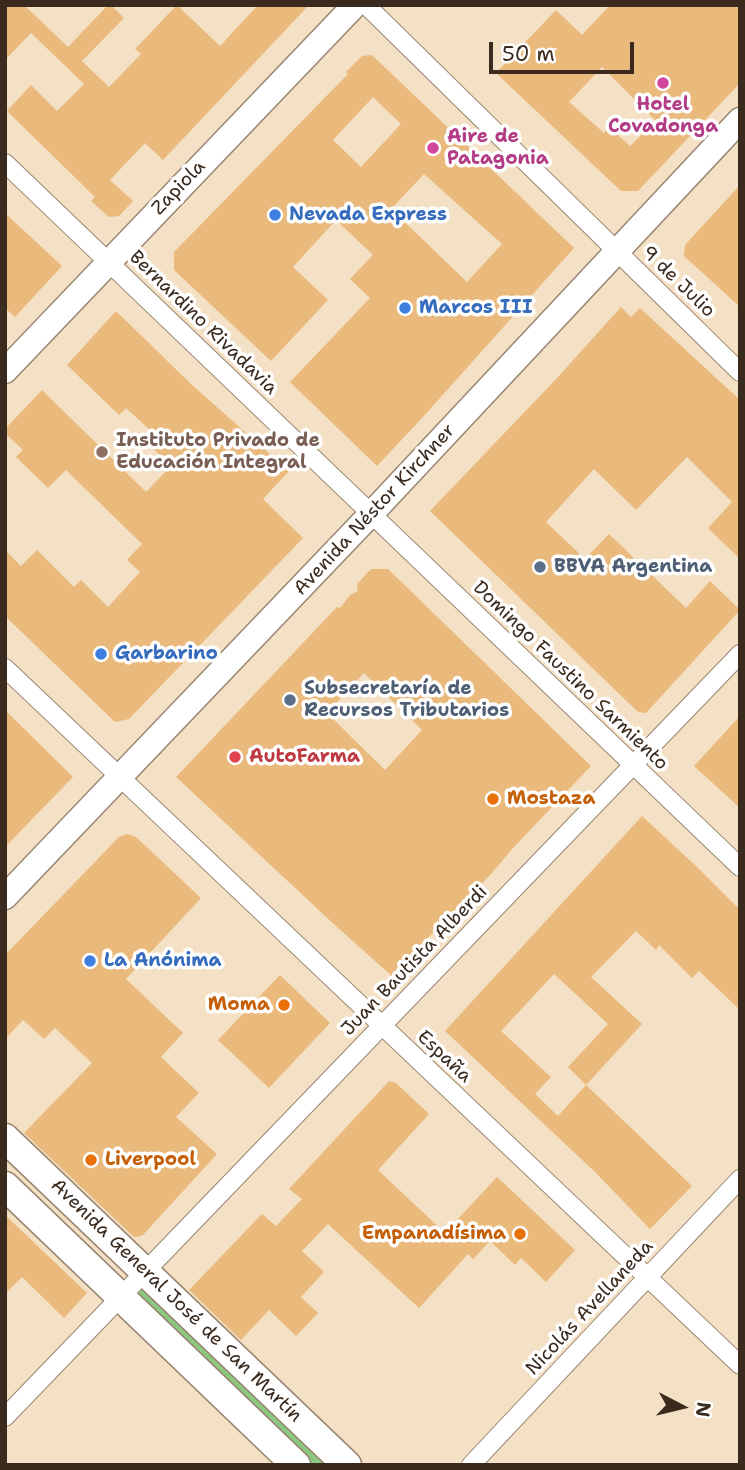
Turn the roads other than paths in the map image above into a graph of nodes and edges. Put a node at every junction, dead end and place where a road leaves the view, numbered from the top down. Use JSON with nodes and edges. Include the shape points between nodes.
{"nodes":[{"id":1,"x":355,"y":5,"type":"edge"},
{"id":2,"x":366,"y":5,"type":"edge"},
{"id":3,"x":740,"y":120,"type":"edge"},
{"id":4,"x":5,"y":163,"type":"edge"},
{"id":5,"x":617,"y":253,"type":"junction"},
{"id":6,"x":108,"y":262,"type":"junction"},
{"id":7,"x":5,"y":371,"type":"edge"},
{"id":8,"x":740,"y":372,"type":"edge"},
{"id":9,"x":372,"y":514,"type":"junction"},
{"id":10,"x":740,"y":654,"type":"edge"},
{"id":11,"x":5,"y":668,"type":"edge"},
{"id":12,"x":632,"y":765,"type":"junction"},
{"id":13,"x":121,"y":778,"type":"junction"},
{"id":14,"x":740,"y":867,"type":"edge"},
{"id":15,"x":5,"y":897,"type":"edge"},
{"id":16,"x":381,"y":1026,"type":"junction"},
{"id":17,"x":5,"y":1138,"type":"edge"},
{"id":18,"x":740,"y":1180,"type":"edge"},
{"id":19,"x":5,"y":1186,"type":"edge"},
{"id":20,"x":145,"y":1272,"type":"junction"},
{"id":21,"x":648,"y":1278,"type":"junction"},
{"id":22,"x":121,"y":1297,"type":"junction"},
{"id":23,"x":740,"y":1365,"type":"edge"},
{"id":24,"x":5,"y":1417,"type":"edge"},
{"id":25,"x":296,"y":1465,"type":"edge"},
{"id":26,"x":347,"y":1465,"type":"edge"},
{"id":27,"x":471,"y":1465,"type":"edge"}],
"edges":[{"from":1,"to":6,"type":"main road","name":"Zapiola"},
{"from":2,"to":5,"type":"street","name":"9 de Julio"},
{"from":3,"to":5,"type":"main road","name":"Avenida Néstor Kirchner"},
{"from":4,"to":6,"type":"street","name":"Bernardino Rivadavia"},
{"from":5,"to":8,"type":"street","name":"9 de Julio"},
{"from":5,"to":9,"type":"main road","name":"Avenida Néstor Kirchner"},
{"from":6,"to":7,"type":"main road","name":"Zapiola"},
{"from":6,"to":9,"type":"street","name":"Bernardino Rivadavia"},
{"from":9,"to":12,"type":"street","name":"Domingo Faustino Sarmiento"},
{"from":9,"to":13,"type":"main road","name":"Avenida Néstor Kirchner"},
{"from":10,"to":12,"type":"street","name":"Juan Bautista Alberdi"},
{"from":11,"to":13,"type":"street","name":"España"},
{"from":12,"to":14,"type":"street","name":"Domingo Faustino Sarmiento"},
{"from":12,"to":16,"type":"street","name":"Juan Bautista Alberdi"},
{"from":13,"to":15,"type":"main road","name":"Avenida Néstor Kirchner"},
{"from":13,"to":16,"type":"street","name":"España"},
{"from":16,"to":20,"type":"street","name":"Juan Bautista Alberdi"},
{"from":16,"to":21,"type":"street","name":"España"},
{"from":17,"to":20,"type":"main road","name":"Avenida General José de San Martín"},
{"from":18,"to":21,"type":"street","name":"Nicolás Avellaneda"},
{"from":19,"to":22,"type":"main road","name":"Avenida General José de San Martín"},
{"from":20,"to":22,"type":"street","name":"Juan Bautista Alberdi"},
{"from":20,"to":26,"type":"main road","name":"Avenida General José de San Martín"},
{"from":21,"to":23,"type":"street","name":"España"},
{"from":21,"to":27,"type":"street","name":"Nicolás Avellaneda"},
{"from":22,"to":24,"type":"street","name":"Juan Bautista Alberdi"},
{"from":22,"to":25,"type":"main road","name":"Avenida General José de San Martín"}]}
